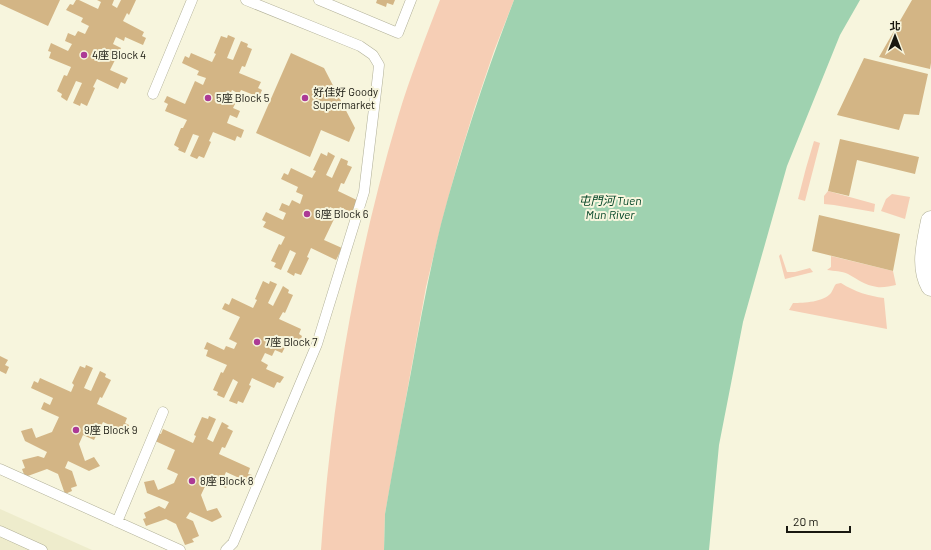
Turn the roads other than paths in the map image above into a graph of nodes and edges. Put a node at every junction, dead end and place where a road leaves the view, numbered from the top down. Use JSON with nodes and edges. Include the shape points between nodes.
{"nodes":[{"id":1,"x":192,"y":0,"type":"edge"},
{"id":2,"x":246,"y":0,"type":"edge"},
{"id":3,"x":319,"y":0,"type":"edge"},
{"id":4,"x":411,"y":0,"type":"edge"},
{"id":5,"x":153,"y":94,"type":"dead end"},
{"id":6,"x":931,"y":221,"type":"edge"},
{"id":7,"x":931,"y":286,"type":"edge"},
{"id":8,"x":163,"y":412,"type":"dead end"},
{"id":9,"x":0,"y":469,"type":"edge"},
{"id":10,"x":117,"y":522,"type":"junction"},
{"id":11,"x":0,"y":531,"type":"edge"},
{"id":12,"x":42,"y":550,"type":"edge"},
{"id":13,"x":180,"y":550,"type":"edge"},
{"id":14,"x":226,"y":550,"type":"edge"}],
"edges":[{"from":1,"to":5,"type":"lane"},
{"from":2,"to":14,"type":"lane","via":[[360,46],[373,56],[379,65],[364,192],[319,336],[233,543]]},
{"from":3,"to":4,"type":"lane","via":[[398,33]]},
{"from":6,"to":7,"type":"street","via":[[925,250],[926,270]]},
{"from":8,"to":10,"type":"lane"},
{"from":9,"to":10,"type":"lane"},
{"from":10,"to":13,"type":"lane"},
{"from":11,"to":12,"type":"lane"}]}
